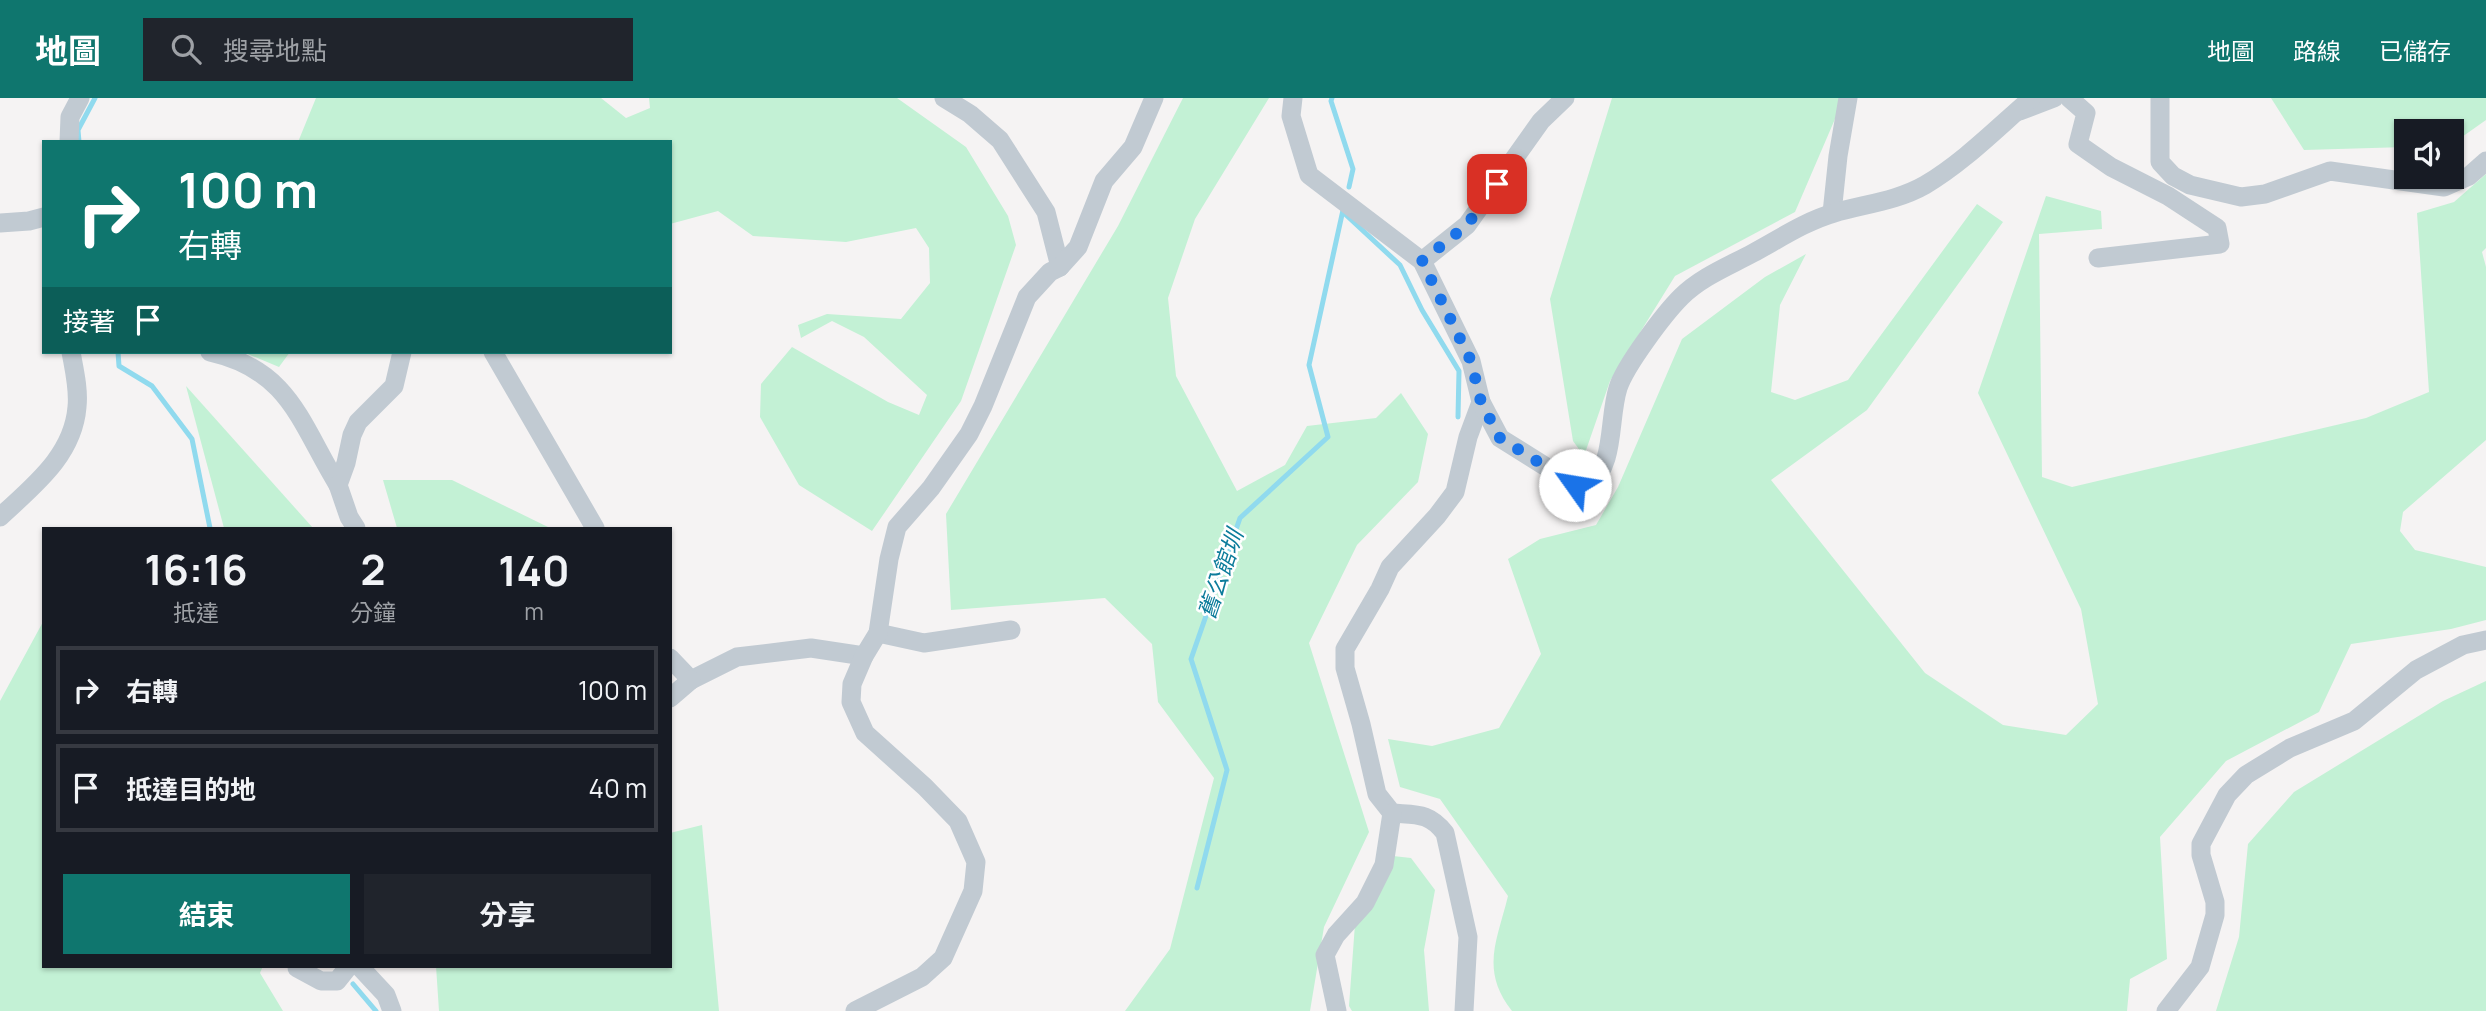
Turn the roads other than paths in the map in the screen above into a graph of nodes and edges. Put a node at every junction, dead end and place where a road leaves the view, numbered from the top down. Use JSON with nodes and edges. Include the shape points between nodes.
{"nodes":[{"id":1,"x":80,"y":98,"type":"edge"},
{"id":2,"x":944,"y":98,"type":"edge"},
{"id":3,"x":1154,"y":98,"type":"edge"},
{"id":4,"x":1293,"y":98,"type":"edge"},
{"id":5,"x":1565,"y":98,"type":"edge"},
{"id":6,"x":1848,"y":98,"type":"edge"},
{"id":7,"x":2032,"y":98,"type":"edge"},
{"id":8,"x":2054,"y":98,"type":"edge"},
{"id":9,"x":2070,"y":98,"type":"edge"},
{"id":10,"x":2160,"y":98,"type":"edge"},
{"id":11,"x":2013,"y":114,"type":"junction"},
{"id":12,"x":69,"y":140,"type":"edge"},
{"id":13,"x":2486,"y":161,"type":"edge"},
{"id":14,"x":1832,"y":213,"type":"junction"},
{"id":15,"x":42,"y":218,"type":"edge"},
{"id":16,"x":0,"y":223,"type":"edge"},
{"id":17,"x":2098,"y":258,"type":"dead end"},
{"id":18,"x":1422,"y":261,"type":"junction"},
{"id":19,"x":1060,"y":267,"type":"junction"},
{"id":20,"x":71,"y":354,"type":"edge"},
{"id":21,"x":219,"y":354,"type":"edge"},
{"id":22,"x":402,"y":354,"type":"edge"},
{"id":23,"x":494,"y":354,"type":"edge"},
{"id":24,"x":1481,"y":402,"type":"junction"},
{"id":25,"x":338,"y":485,"type":"junction"},
{"id":26,"x":0,"y":517,"type":"edge"},
{"id":27,"x":355,"y":527,"type":"edge"},
{"id":28,"x":593,"y":527,"type":"edge"},
{"id":29,"x":1010,"y":630,"type":"dead end"},
{"id":30,"x":878,"y":633,"type":"junction"},
{"id":31,"x":2486,"y":640,"type":"edge"},
{"id":32,"x":864,"y":656,"type":"junction"},
{"id":33,"x":672,"y":660,"type":"edge"},
{"id":34,"x":691,"y":680,"type":"junction"},
{"id":35,"x":672,"y":696,"type":"edge"},
{"id":36,"x":1392,"y":813,"type":"junction"},
{"id":37,"x":297,"y":968,"type":"edge"},
{"id":38,"x":347,"y":968,"type":"edge"},
{"id":39,"x":361,"y":968,"type":"edge"},
{"id":40,"x":393,"y":1011,"type":"edge"},
{"id":41,"x":855,"y":1011,"type":"edge"},
{"id":42,"x":1336,"y":1011,"type":"edge"},
{"id":43,"x":1464,"y":1011,"type":"edge"},
{"id":44,"x":2166,"y":1011,"type":"edge"}],
"edges":[{"from":1,"to":12,"type":"street","via":[[70,117]]},
{"from":2,"to":19,"type":"street","via":[[1000,140],[1045,212]]},
{"from":3,"to":19,"type":"street","via":[[1133,148],[1104,181],[1078,247]]},
{"from":4,"to":18,"type":"street","via":[[1291,116],[1309,175]]},
{"from":5,"to":18,"type":"street","via":[[1541,121],[1467,225]]},
{"from":6,"to":14,"type":"street"},
{"from":7,"to":11,"type":"street"},
{"from":8,"to":11,"type":"street"},
{"from":9,"to":17,"type":"street","via":[[2086,113],[2078,144],[2217,228],[2220,244]]},
{"from":10,"to":13,"type":"street","via":[[2160,162],[2190,185],[2241,197],[2265,194],[2330,172],[2444,187],[2469,176]]},
{"from":11,"to":14,"type":"street","via":[[1925,184],[1891,199]]},
{"from":14,"to":24,"type":"street","via":[[1697,284],[1680,298],[1627,368],[1618,389],[1606,459],[1598,478],[1588,487],[1575,485],[1500,438]]},
{"from":15,"to":16,"type":"street"},
{"from":18,"to":24,"type":"street","via":[[1471,361]]},
{"from":19,"to":30,"type":"street","via":[[1027,297],[969,434],[897,527]]},
{"from":20,"to":26,"type":"street","via":[[78,404],[62,455]]},
{"from":21,"to":25,"type":"street","via":[[261,371],[288,398]]},
{"from":22,"to":25,"type":"street","via":[[394,386],[358,422]]},
{"from":23,"to":28,"type":"street"},
{"from":24,"to":36,"type":"street","via":[[1455,492],[1390,567],[1345,649],[1345,668],[1377,794]]},
{"from":25,"to":27,"type":"street"},
{"from":29,"to":30,"type":"street","via":[[924,643]]},
{"from":30,"to":32,"type":"street"},
{"from":31,"to":44,"type":"street","via":[[2463,645],[2416,670],[2354,721],[2290,748],[2246,775],[2227,794],[2201,844],[2215,915],[2200,967]]},
{"from":32,"to":34,"type":"street","via":[[811,648],[737,657]]},
{"from":32,"to":41,"type":"street","via":[[852,684],[851,702],[865,733],[958,821],[976,862],[973,891],[943,958],[922,976]]},
{"from":33,"to":34,"type":"street"},
{"from":34,"to":35,"type":"street"},
{"from":36,"to":42,"type":"street","via":[[1384,865],[1365,903],[1325,955]]},
{"from":36,"to":43,"type":"street","via":[[1435,820],[1446,832],[1468,937]]},
{"from":37,"to":38,"type":"street","via":[[321,981],[337,981]]},
{"from":39,"to":40,"type":"street","via":[[386,995]]}]}
